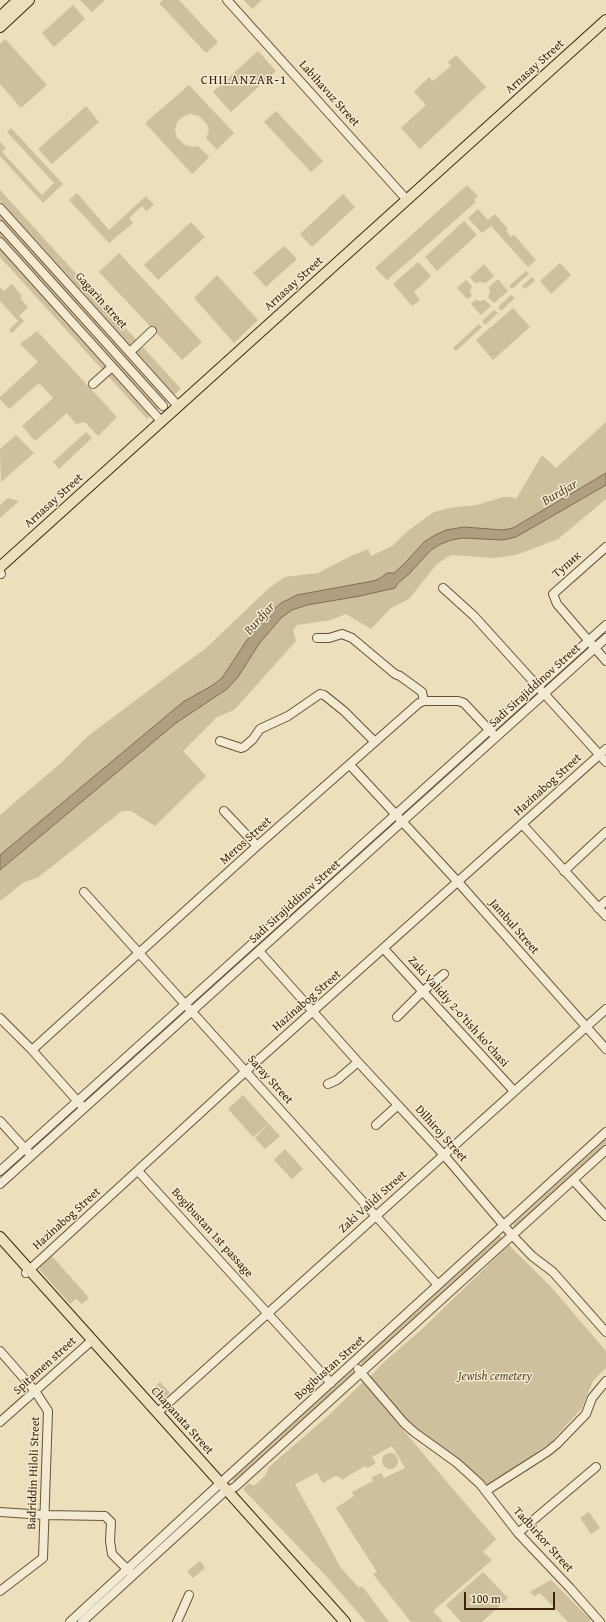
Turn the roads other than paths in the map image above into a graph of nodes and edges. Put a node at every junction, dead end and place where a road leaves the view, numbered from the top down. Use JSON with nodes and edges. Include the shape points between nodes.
{"nodes":[{"id":1,"x":18,"y":0,"type":"edge"},
{"id":2,"x":30,"y":0,"type":"edge"},
{"id":3,"x":227,"y":0,"type":"edge"},
{"id":4,"x":0,"y":16,"type":"edge"},
{"id":5,"x":606,"y":20,"type":"edge"},
{"id":6,"x":0,"y":27,"type":"edge"},
{"id":7,"x":606,"y":29,"type":"edge"},
{"id":8,"x":409,"y":202,"type":"junction"},
{"id":9,"x":0,"y":208,"type":"edge"},
{"id":10,"x":0,"y":225,"type":"edge"},
{"id":11,"x":1,"y":244,"type":"edge"},
{"id":12,"x":152,"y":331,"type":"dead end"},
{"id":13,"x":130,"y":352,"type":"junction"},
{"id":14,"x":112,"y":367,"type":"junction"},
{"id":15,"x":92,"y":384,"type":"dead end"},
{"id":16,"x":163,"y":406,"type":"dead end"},
{"id":17,"x":180,"y":408,"type":"junction"},
{"id":18,"x":163,"y":424,"type":"junction"},
{"id":19,"x":606,"y":547,"type":"edge"},
{"id":20,"x":0,"y":572,"type":"edge"},
{"id":21,"x":443,"y":588,"type":"dead end"},
{"id":22,"x":606,"y":625,"type":"edge"},
{"id":23,"x":317,"y":638,"type":"dead end"},
{"id":24,"x":606,"y":638,"type":"edge"},
{"id":25,"x":588,"y":641,"type":"junction"},
{"id":26,"x":595,"y":648,"type":"junction"},
{"id":27,"x":606,"y":661,"type":"edge"},
{"id":28,"x":537,"y":687,"type":"junction"},
{"id":29,"x":544,"y":694,"type":"junction"},
{"id":30,"x":424,"y":701,"type":"junction"},
{"id":31,"x":489,"y":730,"type":"junction"},
{"id":32,"x":496,"y":737,"type":"junction"},
{"id":33,"x":220,"y":741,"type":"dead end"},
{"id":34,"x":375,"y":742,"type":"junction"},
{"id":35,"x":603,"y":752,"type":"edge"},
{"id":36,"x":606,"y":762,"type":"edge"},
{"id":37,"x":350,"y":765,"type":"junction"},
{"id":38,"x":224,"y":811,"type":"dead end"},
{"id":39,"x":396,"y":815,"type":"junction"},
{"id":40,"x":402,"y":822,"type":"junction"},
{"id":41,"x":522,"y":824,"type":"junction"},
{"id":42,"x":606,"y":832,"type":"edge"},
{"id":43,"x":257,"y":846,"type":"junction"},
{"id":44,"x":564,"y":871,"type":"junction"},
{"id":45,"x":458,"y":882,"type":"junction"},
{"id":46,"x":84,"y":892,"type":"dead end"},
{"id":47,"x":606,"y":900,"type":"edge"},
{"id":48,"x":598,"y":908,"type":"junction"},
{"id":49,"x":606,"y":916,"type":"edge"},
{"id":50,"x":384,"y":949,"type":"junction"},
{"id":51,"x":259,"y":951,"type":"junction"},
{"id":52,"x":140,"y":953,"type":"junction"},
{"id":53,"x":444,"y":974,"type":"dead end"},
{"id":54,"x":423,"y":991,"type":"junction"},
{"id":55,"x":186,"y":1004,"type":"junction"},
{"id":56,"x":606,"y":1009,"type":"edge"},
{"id":57,"x":192,"y":1011,"type":"junction"},
{"id":58,"x":314,"y":1011,"type":"junction"},
{"id":59,"x":397,"y":1017,"type":"dead end"},
{"id":60,"x":0,"y":1018,"type":"edge"},
{"id":61,"x":586,"y":1027,"type":"junction"},
{"id":62,"x":606,"y":1049,"type":"edge"},
{"id":63,"x":32,"y":1050,"type":"junction"},
{"id":64,"x":358,"y":1062,"type":"junction"},
{"id":65,"x":246,"y":1071,"type":"junction"},
{"id":66,"x":328,"y":1084,"type":"dead end"},
{"id":67,"x":514,"y":1091,"type":"junction"},
{"id":68,"x":78,"y":1101,"type":"junction"},
{"id":69,"x":398,"y":1105,"type":"junction"},
{"id":70,"x":84,"y":1109,"type":"junction"},
{"id":71,"x":0,"y":1121,"type":"edge"},
{"id":72,"x":376,"y":1124,"type":"dead end"},
{"id":73,"x":606,"y":1132,"type":"edge"},
{"id":74,"x":25,"y":1148,"type":"junction"},
{"id":75,"x":606,"y":1150,"type":"edge"},
{"id":76,"x":444,"y":1155,"type":"junction"},
{"id":77,"x":32,"y":1156,"type":"junction"},
{"id":78,"x":138,"y":1171,"type":"junction"},
{"id":79,"x":0,"y":1172,"type":"edge"},
{"id":80,"x":573,"y":1180,"type":"junction"},
{"id":81,"x":0,"y":1184,"type":"edge"},
{"id":82,"x":376,"y":1215,"type":"junction"},
{"id":83,"x":606,"y":1216,"type":"edge"},
{"id":84,"x":504,"y":1226,"type":"junction"},
{"id":85,"x":512,"y":1235,"type":"junction"},
{"id":86,"x":0,"y":1237,"type":"edge"},
{"id":87,"x":0,"y":1244,"type":"edge"},
{"id":88,"x":27,"y":1271,"type":"junction"},
{"id":89,"x":438,"y":1285,"type":"junction"},
{"id":90,"x":267,"y":1313,"type":"junction"},
{"id":91,"x":606,"y":1332,"type":"edge"},
{"id":92,"x":91,"y":1342,"type":"junction"},
{"id":93,"x":0,"y":1351,"type":"edge"},
{"id":94,"x":353,"y":1363,"type":"junction"},
{"id":95,"x":361,"y":1372,"type":"junction"},
{"id":96,"x":606,"y":1381,"type":"edge"},
{"id":97,"x":331,"y":1383,"type":"junction"},
{"id":98,"x":35,"y":1391,"type":"junction"},
{"id":99,"x":157,"y":1413,"type":"junction"},
{"id":100,"x":0,"y":1422,"type":"edge"},
{"id":101,"x":596,"y":1467,"type":"dead end"},
{"id":102,"x":222,"y":1489,"type":"junction"},
{"id":103,"x":486,"y":1491,"type":"junction"},
{"id":104,"x":0,"y":1512,"type":"edge"},
{"id":105,"x":45,"y":1515,"type":"junction"},
{"id":106,"x":518,"y":1533,"type":"junction"},
{"id":107,"x":130,"y":1572,"type":"junction"},
{"id":108,"x":0,"y":1591,"type":"edge"},
{"id":109,"x":189,"y":1595,"type":"dead end"},
{"id":110,"x":70,"y":1622,"type":"edge"},
{"id":111,"x":82,"y":1622,"type":"edge"},
{"id":112,"x":176,"y":1622,"type":"edge"},
{"id":113,"x":339,"y":1622,"type":"edge"},
{"id":114,"x":345,"y":1622,"type":"edge"},
{"id":115,"x":600,"y":1622,"type":"edge"}],
"edges":[{"from":1,"to":4,"type":"main road"},
{"from":2,"to":6,"type":"main road"},
{"from":3,"to":8,"type":"street","name":"Labihavuz Street"},
{"from":5,"to":8,"type":"main road","name":"Arnasay Street"},
{"from":7,"to":8,"type":"main road","name":"Arnasay Street"},
{"from":8,"to":17,"type":"main road","name":"Arnasay Street"},
{"from":9,"to":13,"type":"street","name":"Gagarin street"},
{"from":10,"to":16,"type":"street"},
{"from":11,"to":14,"type":"street"},
{"from":12,"to":13,"type":"street"},
{"from":13,"to":17,"type":"street","name":"Gagarin street"},
{"from":14,"to":15,"type":"street"},
{"from":14,"to":18,"type":"street"},
{"from":17,"to":18,"type":"main road","name":"Arnasay Street"},
{"from":18,"to":20,"type":"main road","name":"Arnasay Street"},
{"from":19,"to":25,"type":"street","name":"Тупик","via":[[553,594],[557,604]]},
{"from":21,"to":28,"type":"street","via":[[474,616]]},
{"from":22,"to":25,"type":"street","name":"Sadi Sirajiddinov Street"},
{"from":23,"to":30,"type":"street","via":[[342,634],[352,638],[395,674],[422,692]]},
{"from":24,"to":26,"type":"street","name":"Sadi Sirajiddinov Street"},
{"from":25,"to":26,"type":"street"},
{"from":25,"to":28,"type":"street","name":"Sadi Sirajiddinov Street"},
{"from":26,"to":27,"type":"street"},
{"from":26,"to":29,"type":"street","name":"Sadi Sirajiddinov Street"},
{"from":28,"to":29,"type":"street"},
{"from":28,"to":31,"type":"street","name":"Sadi Sirajiddinov Street"},
{"from":29,"to":32,"type":"street","name":"Sadi Sirajiddinov Street"},
{"from":29,"to":35,"type":"street"},
{"from":30,"to":31,"type":"street","via":[[464,703]]},
{"from":30,"to":34,"type":"street","name":"Meros Street"},
{"from":31,"to":32,"type":"street"},
{"from":31,"to":39,"type":"street","name":"Sadi Sirajiddinov Street"},
{"from":32,"to":40,"type":"street","name":"Sadi Sirajiddinov Street"},
{"from":33,"to":34,"type":"street","via":[[244,747],[260,729],[288,716],[320,694],[344,711]]},
{"from":34,"to":37,"type":"street","name":"Meros Street"},
{"from":35,"to":36,"type":"street"},
{"from":35,"to":41,"type":"street","name":"Hazinabog Street"},
{"from":37,"to":39,"type":"street","name":"Jambul Street"},
{"from":37,"to":43,"type":"street","name":"Meros Street"},
{"from":38,"to":43,"type":"street"},
{"from":39,"to":40,"type":"street","name":"Jambul Street"},
{"from":39,"to":55,"type":"street","name":"Sadi Sirajiddinov Street"},
{"from":40,"to":45,"type":"street","name":"Jambul Street"},
{"from":40,"to":51,"type":"street","name":"Sadi Sirajiddinov Street"},
{"from":41,"to":44,"type":"street"},
{"from":41,"to":45,"type":"street","name":"Hazinabog Street"},
{"from":42,"to":44,"type":"street"},
{"from":43,"to":52,"type":"street","name":"Meros Street"},
{"from":44,"to":48,"type":"street"},
{"from":45,"to":50,"type":"street","name":"Hazinabog Street"},
{"from":45,"to":61,"type":"street","name":"Jambul Street"},
{"from":46,"to":52,"type":"street","name":"Saray Street"},
{"from":47,"to":48,"type":"street"},
{"from":48,"to":49,"type":"street"},
{"from":50,"to":54,"type":"street","name":"Zaki Validiy 2-o'tish ko'chasi"},
{"from":50,"to":58,"type":"street","name":"Hazinabog Street"},
{"from":51,"to":57,"type":"street","name":"Sadi Sirajiddinov Street"},
{"from":51,"to":58,"type":"street","name":"Dilhiroj Street"},
{"from":52,"to":55,"type":"street","name":"Saray Street"},
{"from":52,"to":63,"type":"street","name":"Meros Street"},
{"from":53,"to":54,"type":"street"},
{"from":54,"to":59,"type":"street"},
{"from":54,"to":67,"type":"street","name":"Zaki Validiy 2-o'tish ko'chasi"},
{"from":55,"to":57,"type":"street","name":"Saray Street"},
{"from":55,"to":68,"type":"street","name":"Sadi Sirajiddinov Street"},
{"from":56,"to":61,"type":"street","name":"Zaki Validi Street"},
{"from":57,"to":65,"type":"street","name":"Saray Street"},
{"from":57,"to":70,"type":"street","name":"Sadi Sirajiddinov Street"},
{"from":58,"to":64,"type":"street","name":"Dilhiroj Street"},
{"from":58,"to":65,"type":"street","name":"Hazinabog Street"},
{"from":60,"to":63,"type":"street"},
{"from":61,"to":62,"type":"street","name":"Jambul Street"},
{"from":61,"to":67,"type":"street","name":"Zaki Validi Street"},
{"from":63,"to":68,"type":"street"},
{"from":64,"to":66,"type":"street","via":[[337,1080]]},
{"from":64,"to":69,"type":"street","name":"Dilhiroj Street"},
{"from":65,"to":78,"type":"street","name":"Hazinabog Street"},
{"from":65,"to":82,"type":"street","name":"Saray Street"},
{"from":67,"to":76,"type":"street","name":"Zaki Validi Street"},
{"from":68,"to":70,"type":"street"},
{"from":68,"to":74,"type":"street","name":"Sadi Sirajiddinov Street"},
{"from":69,"to":72,"type":"street"},
{"from":69,"to":76,"type":"street","name":"Dilhiroj Street"},
{"from":70,"to":77,"type":"street","name":"Sadi Sirajiddinov Street"},
{"from":71,"to":74,"type":"street"},
{"from":73,"to":84,"type":"street","name":"Bogibustan Street"},
{"from":74,"to":77,"type":"street"},
{"from":74,"to":79,"type":"street","name":"Sadi Sirajiddinov Street"},
{"from":75,"to":80,"type":"street","name":"Bogibustan Street"},
{"from":76,"to":82,"type":"street","name":"Zaki Validi Street"},
{"from":76,"to":84,"type":"street","name":"Dilhiroj Street"},
{"from":77,"to":81,"type":"street","name":"Sadi Sirajiddinov Street"},
{"from":78,"to":88,"type":"street","name":"Hazinabog Street"},
{"from":78,"to":90,"type":"street","name":"Bogibustan 1st passage"},
{"from":80,"to":83,"type":"street"},
{"from":80,"to":85,"type":"street","name":"Bogibustan Street"},
{"from":82,"to":89,"type":"street","name":"Saray Street"},
{"from":82,"to":90,"type":"street","name":"Zaki Validi Street"},
{"from":84,"to":85,"type":"street","name":"Dilhiroj Street"},
{"from":84,"to":89,"type":"street","name":"Bogibustan Street"},
{"from":85,"to":91,"type":"street","name":"Dilhiroj Street","via":[[532,1256],[553,1272]]},
{"from":85,"to":95,"type":"street","name":"Bogibustan Street"},
{"from":86,"to":88,"type":"main road","name":"Chapanata Street"},
{"from":87,"to":88,"type":"main road","name":"Chapanata Street"},
{"from":88,"to":92,"type":"main road","name":"Chapanata Street"},
{"from":89,"to":94,"type":"street","name":"Bogibustan Street"},
{"from":90,"to":97,"type":"street","name":"Bogibustan 1st passage"},
{"from":90,"to":99,"type":"street","name":"Zaki Validi Street"},
{"from":92,"to":98,"type":"street","name":"Spitamen street"},
{"from":92,"to":99,"type":"main road","name":"Chapanata Street"},
{"from":92,"to":102,"type":"main road","name":"Chapanata Street"},
{"from":93,"to":98,"type":"street","name":"Badriddin Hiloli Street"},
{"from":94,"to":95,"type":"street","name":"Tadbirkor Street"},
{"from":94,"to":97,"type":"street","name":"Bogibustan Street"},
{"from":95,"to":102,"type":"street","name":"Bogibustan Street","via":[[235,1488]]},
{"from":95,"to":103,"type":"street","name":"Tadbirkor Street","via":[[404,1423],[465,1470]]},
{"from":96,"to":103,"type":"street","via":[[592,1398],[586,1414],[562,1440]]},
{"from":97,"to":102,"type":"street","name":"Bogibustan Street"},
{"from":98,"to":100,"type":"street","name":"Spitamen street"},
{"from":98,"to":105,"type":"street","name":"Badriddin Hiloli Street","via":[[48,1410]]},
{"from":99,"to":102,"type":"main road","name":"Chapanata Street"},
{"from":101,"to":106,"type":"street"},
{"from":102,"to":107,"type":"street","name":"Bogibustan Street"},
{"from":102,"to":113,"type":"main road","name":"Chapanata Street"},
{"from":102,"to":114,"type":"main road","name":"Chapanata Street"},
{"from":103,"to":106,"type":"street","name":"Tadbirkor Street"},
{"from":104,"to":105,"type":"street"},
{"from":105,"to":107,"type":"street","via":[[105,1516],[111,1522],[112,1554]]},
{"from":105,"to":108,"type":"street","name":"Badriddin Hiloli Street","via":[[43,1558]]},
{"from":106,"to":115,"type":"street","name":"Tadbirkor Street"},
{"from":107,"to":110,"type":"street","name":"Bogibustan Street"},
{"from":107,"to":111,"type":"street","name":"Bogibustan Street"},
{"from":109,"to":112,"type":"street"}]}
